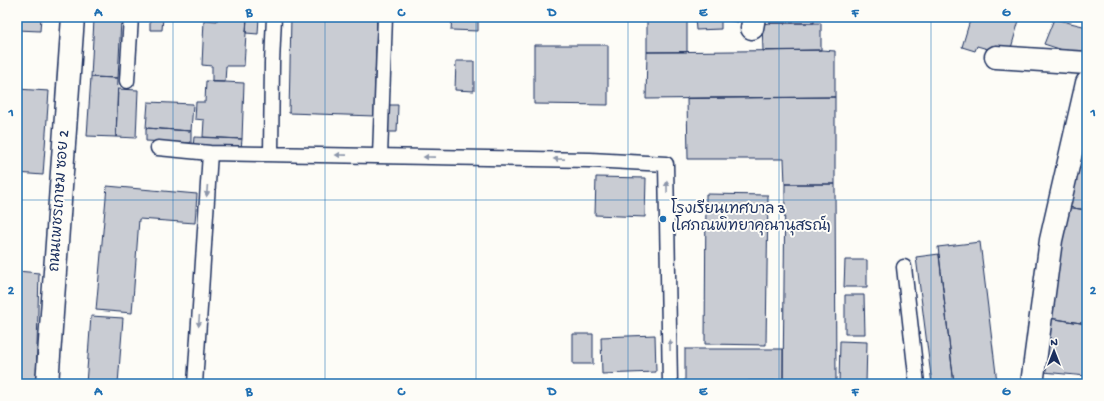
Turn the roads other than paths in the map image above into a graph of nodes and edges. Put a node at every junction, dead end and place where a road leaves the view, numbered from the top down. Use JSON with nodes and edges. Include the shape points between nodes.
{"nodes":[{"id":1,"x":73,"y":17,"type":"edge"},
{"id":2,"x":131,"y":17,"type":"edge"},
{"id":3,"x":274,"y":17,"type":"edge"},
{"id":4,"x":385,"y":17,"type":"edge"},
{"id":5,"x":996,"y":57,"type":"dead end"},
{"id":6,"x":1087,"y":63,"type":"edge"},
{"id":7,"x":128,"y":81,"type":"dead end"},
{"id":8,"x":1087,"y":83,"type":"edge"},
{"id":9,"x":158,"y":148,"type":"dead end"},
{"id":10,"x":210,"y":153,"type":"junction"},
{"id":11,"x":271,"y":154,"type":"junction"},
{"id":12,"x":380,"y":156,"type":"junction"},
{"id":13,"x":904,"y":267,"type":"dead end"},
{"id":14,"x":47,"y":384,"type":"edge"},
{"id":15,"x":195,"y":384,"type":"edge"},
{"id":16,"x":670,"y":384,"type":"edge"},
{"id":17,"x":917,"y":384,"type":"edge"},
{"id":18,"x":1032,"y":384,"type":"edge"}],
"edges":[{"from":1,"to":14,"type":"street","name":"ถนนเพชรเกษม ซอย 2"},
{"from":2,"to":7,"type":"lane"},
{"from":3,"to":11,"type":"lane"},
{"from":4,"to":12,"type":"lane"},
{"from":5,"to":6,"type":"street"},
{"from":8,"to":18,"type":"street","via":[[1051,240]]},
{"from":9,"to":10,"type":"lane"},
{"from":10,"to":11,"type":"lane"},
{"from":10,"to":15,"type":"lane","one_way":true},
{"from":12,"to":11,"type":"lane","one_way":true},
{"from":16,"to":12,"type":"lane","one_way":true,"via":[[666,164]]},
{"from":13,"to":17,"type":"lane"}]}
